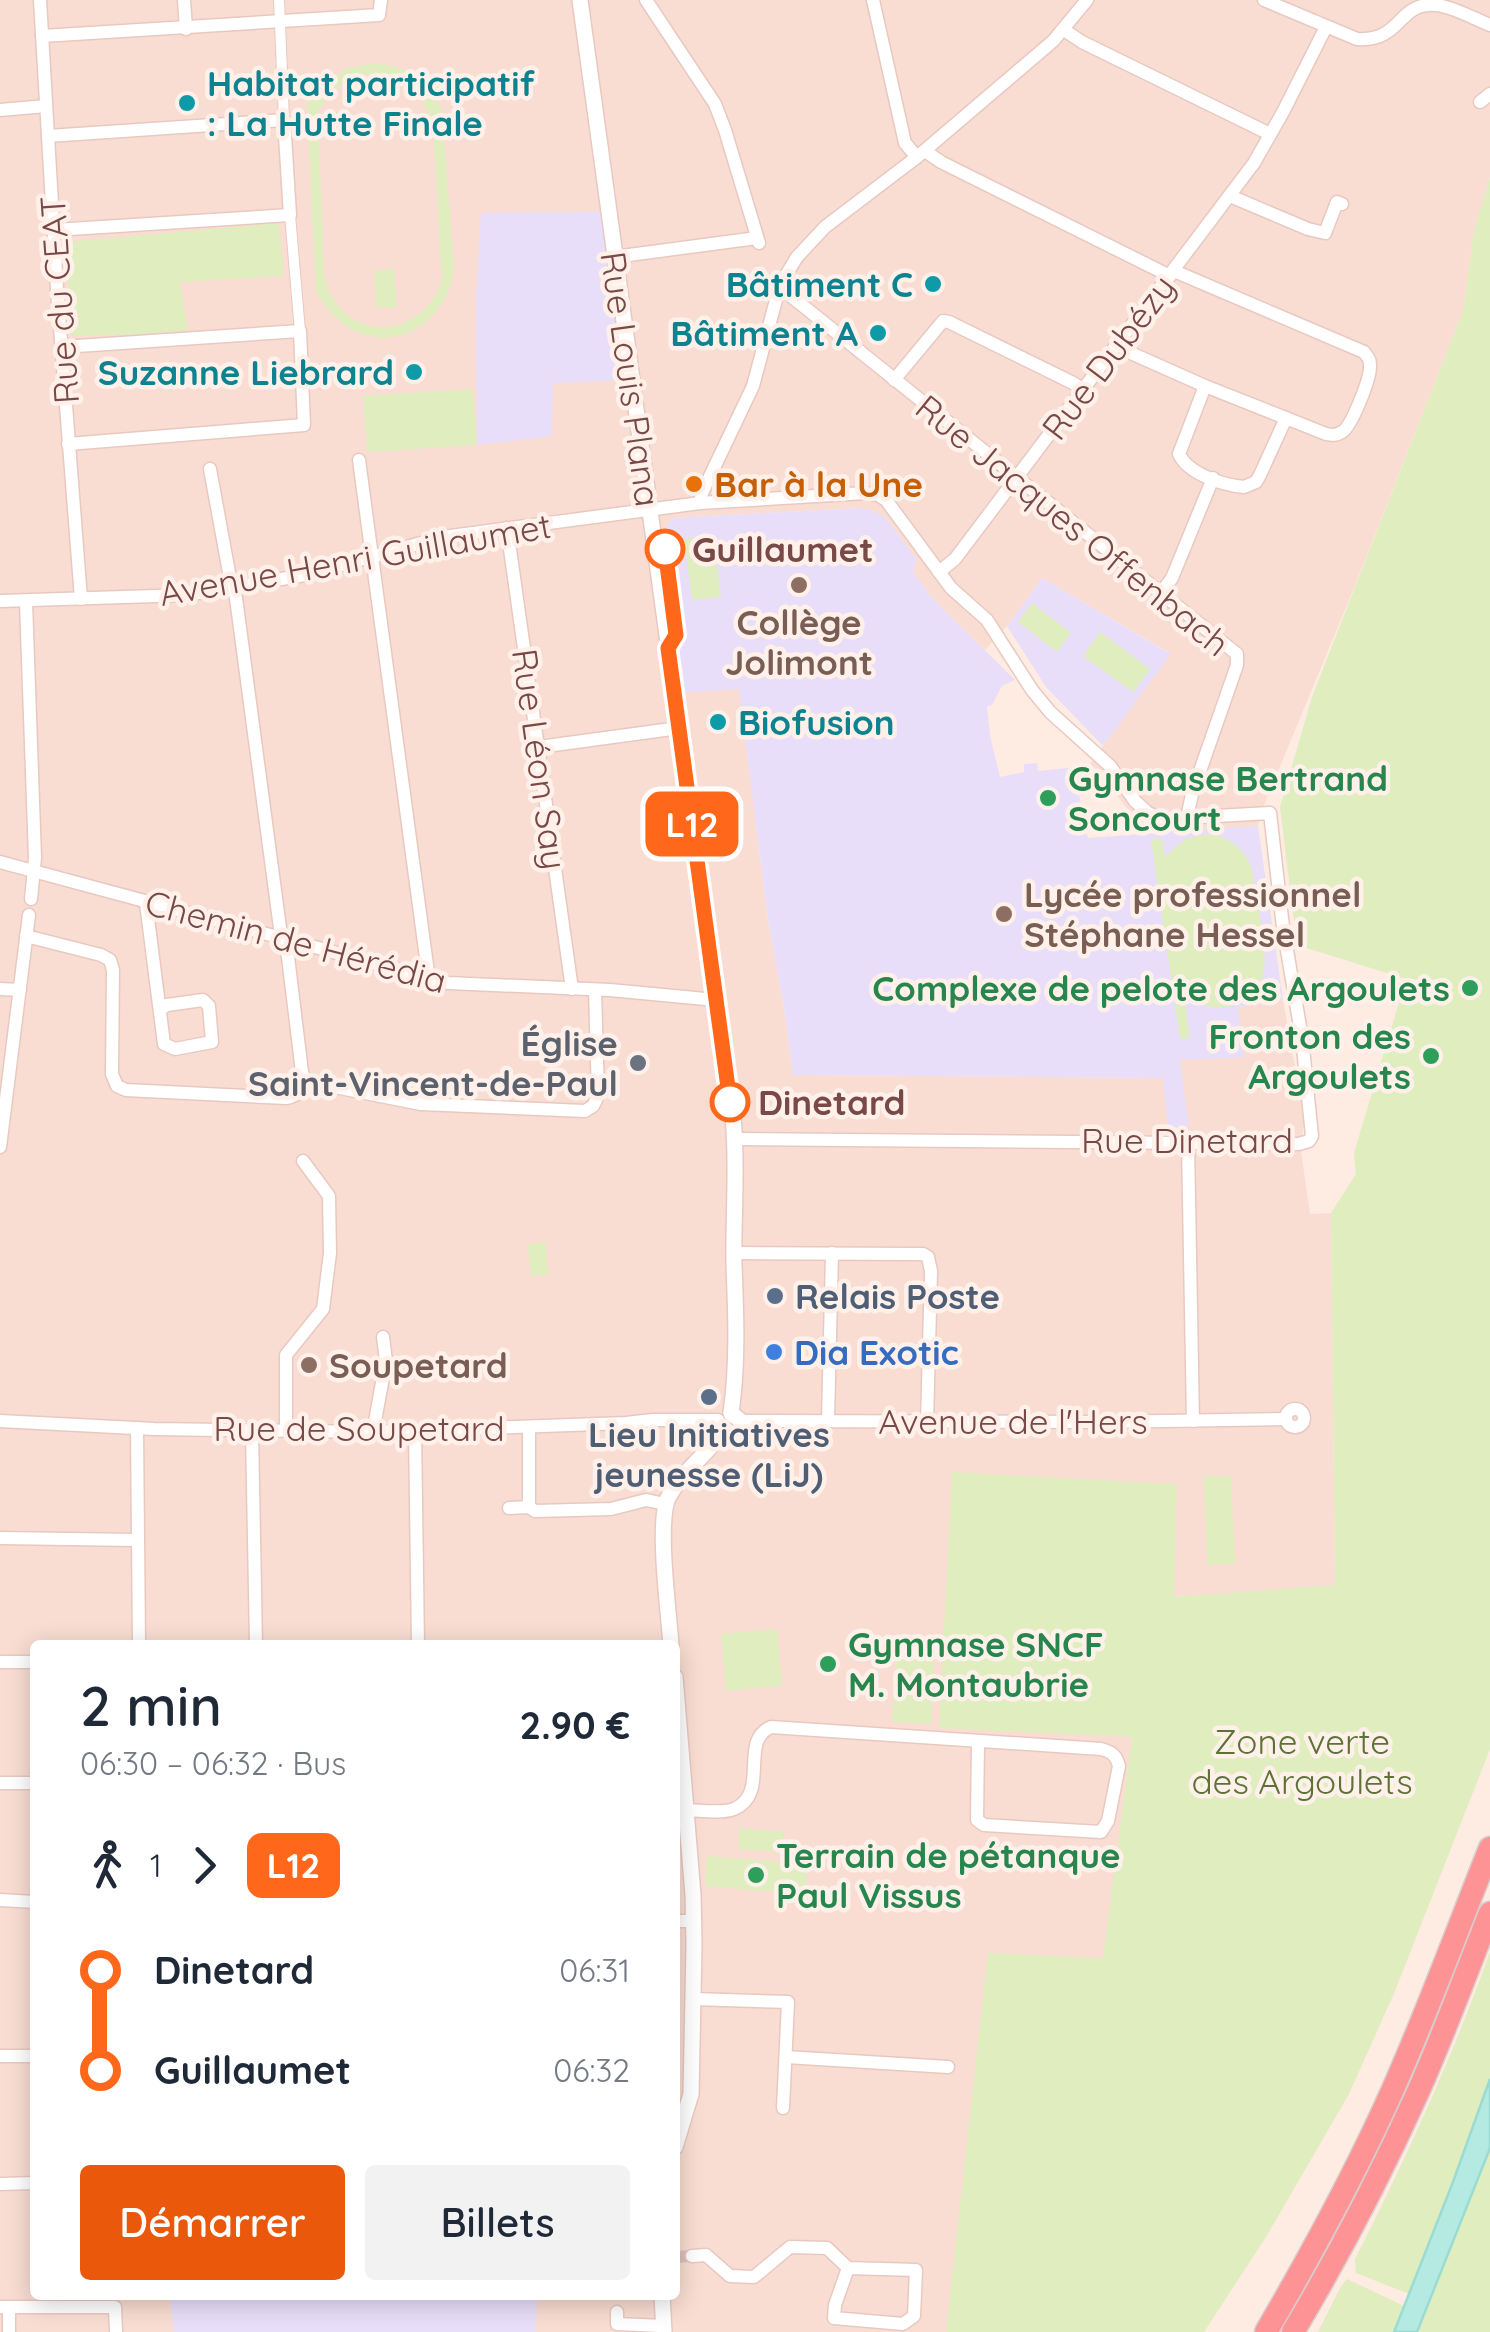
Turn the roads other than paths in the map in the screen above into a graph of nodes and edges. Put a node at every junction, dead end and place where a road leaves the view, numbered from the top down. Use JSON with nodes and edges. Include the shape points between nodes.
{"nodes":[{"id":1,"x":40,"y":0,"type":"edge"},
{"id":2,"x":184,"y":0,"type":"edge"},
{"id":3,"x":278,"y":0,"type":"edge"},
{"id":4,"x":381,"y":0,"type":"edge"},
{"id":5,"x":580,"y":0,"type":"edge"},
{"id":6,"x":646,"y":0,"type":"edge"},
{"id":7,"x":874,"y":0,"type":"edge"},
{"id":8,"x":1087,"y":0,"type":"edge"},
{"id":9,"x":1264,"y":0,"type":"edge"},
{"id":10,"x":279,"y":23,"type":"junction"},
{"id":11,"x":1490,"y":25,"type":"edge"},
{"id":12,"x":1326,"y":27,"type":"junction"},
{"id":13,"x":186,"y":29,"type":"junction"},
{"id":14,"x":1064,"y":30,"type":"junction"},
{"id":15,"x":42,"y":36,"type":"junction"},
{"id":16,"x":46,"y":106,"type":"junction"},
{"id":17,"x":0,"y":110,"type":"edge"},
{"id":18,"x":284,"y":120,"type":"junction"},
{"id":19,"x":1270,"y":134,"type":"junction"},
{"id":20,"x":48,"y":136,"type":"junction"},
{"id":21,"x":921,"y":154,"type":"junction"},
{"id":22,"x":1230,"y":196,"type":"junction"},
{"id":23,"x":1342,"y":204,"type":"dead end"},
{"id":24,"x":290,"y":216,"type":"junction"},
{"id":25,"x":54,"y":230,"type":"junction"},
{"id":26,"x":614,"y":257,"type":"junction"},
{"id":27,"x":1172,"y":274,"type":"junction"},
{"id":28,"x":780,"y":286,"type":"junction"},
{"id":29,"x":300,"y":331,"type":"junction"},
{"id":30,"x":1119,"y":344,"type":"junction"},
{"id":31,"x":62,"y":347,"type":"junction"},
{"id":32,"x":894,"y":380,"type":"junction"},
{"id":33,"x":1205,"y":386,"type":"junction"},
{"id":34,"x":1082,"y":391,"type":"junction"},
{"id":35,"x":1286,"y":418,"type":"junction"},
{"id":36,"x":68,"y":444,"type":"junction"},
{"id":37,"x":359,"y":460,"type":"dead end"},
{"id":38,"x":210,"y":469,"type":"dead end"},
{"id":39,"x":1017,"y":477,"type":"junction"},
{"id":40,"x":1213,"y":478,"type":"junction"},
{"id":41,"x":700,"y":503,"type":"junction"},
{"id":42,"x":648,"y":509,"type":"junction"},
{"id":43,"x":508,"y":528,"type":"junction"},
{"id":44,"x":372,"y":556,"type":"junction"},
{"id":45,"x":938,"y":572,"type":"junction"},
{"id":46,"x":233,"y":588,"type":"junction"},
{"id":47,"x":1161,"y":593,"type":"junction"},
{"id":48,"x":80,"y":599,"type":"junction"},
{"id":49,"x":0,"y":601,"type":"edge"},
{"id":50,"x":26,"y":602,"type":"junction"},
{"id":51,"x":679,"y":728,"type":"junction"},
{"id":52,"x":539,"y":748,"type":"junction"},
{"id":53,"x":1187,"y":818,"type":"junction"},
{"id":54,"x":0,"y":862,"type":"edge"},
{"id":55,"x":34,"y":871,"type":"junction"},
{"id":56,"x":31,"y":899,"type":"dead end"},
{"id":57,"x":146,"y":903,"type":"junction"},
{"id":58,"x":29,"y":915,"type":"dead end"},
{"id":59,"x":26,"y":936,"type":"junction"},
{"id":60,"x":283,"y":939,"type":"junction"},
{"id":61,"x":429,"y":980,"type":"junction"},
{"id":62,"x":0,"y":989,"type":"edge"},
{"id":63,"x":20,"y":990,"type":"junction"},
{"id":64,"x":572,"y":990,"type":"junction"},
{"id":65,"x":595,"y":990,"type":"junction"},
{"id":66,"x":716,"y":1000,"type":"junction"},
{"id":67,"x":161,"y":1010,"type":"junction"},
{"id":68,"x":307,"y":1086,"type":"junction"},
{"id":69,"x":4,"y":1090,"type":"edge"},
{"id":70,"x":735,"y":1138,"type":"junction"},
{"id":71,"x":1188,"y":1142,"type":"junction"},
{"id":72,"x":0,"y":1148,"type":"edge"},
{"id":73,"x":303,"y":1161,"type":"dead end"},
{"id":74,"x":734,"y":1253,"type":"junction"},
{"id":75,"x":832,"y":1254,"type":"junction"},
{"id":76,"x":383,"y":1337,"type":"dead end"},
{"id":77,"x":1285,"y":1419,"type":"dead end"},
{"id":78,"x":828,"y":1420,"type":"junction"},
{"id":79,"x":1193,"y":1420,"type":"junction"},
{"id":80,"x":0,"y":1421,"type":"edge"},
{"id":81,"x":927,"y":1422,"type":"junction"},
{"id":82,"x":728,"y":1423,"type":"junction"},
{"id":83,"x":529,"y":1427,"type":"junction"},
{"id":84,"x":137,"y":1428,"type":"junction"},
{"id":85,"x":415,"y":1430,"type":"junction"},
{"id":86,"x":252,"y":1431,"type":"junction"},
{"id":87,"x":286,"y":1431,"type":"junction"},
{"id":88,"x":374,"y":1432,"type":"junction"},
{"id":89,"x":665,"y":1504,"type":"junction"},
{"id":90,"x":529,"y":1507,"type":"junction"},
{"id":91,"x":509,"y":1508,"type":"dead end"},
{"id":92,"x":0,"y":1538,"type":"edge"},
{"id":93,"x":138,"y":1540,"type":"junction"},
{"id":94,"x":139,"y":1640,"type":"edge"},
{"id":95,"x":256,"y":1640,"type":"edge"},
{"id":96,"x":418,"y":1640,"type":"edge"},
{"id":97,"x":672,"y":1640,"type":"edge"},
{"id":98,"x":0,"y":1662,"type":"edge"},
{"id":99,"x":30,"y":1662,"type":"edge"},
{"id":100,"x":978,"y":1742,"type":"junction"},
{"id":101,"x":680,"y":1745,"type":"edge"},
{"id":102,"x":0,"y":1783,"type":"edge"},
{"id":103,"x":30,"y":1783,"type":"edge"},
{"id":104,"x":686,"y":1810,"type":"junction"},
{"id":105,"x":1490,"y":1848,"type":"edge"},
{"id":106,"x":0,"y":1900,"type":"edge"},
{"id":107,"x":30,"y":1902,"type":"edge"},
{"id":108,"x":1490,"y":1913,"type":"edge"},
{"id":109,"x":680,"y":1921,"type":"edge"},
{"id":110,"x":694,"y":1921,"type":"junction"},
{"id":111,"x":694,"y":1999,"type":"junction"},
{"id":112,"x":0,"y":2056,"type":"edge"},
{"id":113,"x":30,"y":2056,"type":"edge"},
{"id":114,"x":786,"y":2057,"type":"junction"},
{"id":115,"x":948,"y":2067,"type":"dead end"},
{"id":116,"x":680,"y":2073,"type":"edge"},
{"id":117,"x":692,"y":2073,"type":"junction"},
{"id":118,"x":783,"y":2108,"type":"dead end"},
{"id":119,"x":1403,"y":2125,"type":"junction"},
{"id":120,"x":680,"y":2129,"type":"edge"},
{"id":121,"x":30,"y":2183,"type":"edge"},
{"id":122,"x":0,"y":2184,"type":"edge"},
{"id":123,"x":692,"y":2256,"type":"tunnel mouth"},
{"id":124,"x":848,"y":2268,"type":"junction"},
{"id":125,"x":662,"y":2300,"type":"edge"},
{"id":126,"x":4,"y":2307,"type":"edge"},
{"id":127,"x":617,"y":2312,"type":"dead end"},
{"id":128,"x":664,"y":2329,"type":"edge"},
{"id":129,"x":1271,"y":2329,"type":"edge"},
{"id":130,"x":9,"y":2332,"type":"edge"},
{"id":131,"x":116,"y":2332,"type":"edge"},
{"id":132,"x":1310,"y":2332,"type":"edge"}],
"edges":[{"from":1,"to":15,"type":"street","name":"Rue du CEAT"},
{"from":2,"to":13,"type":"street"},
{"from":3,"to":10,"type":"street"},
{"from":4,"to":10,"type":"street","via":[[380,15]]},
{"from":5,"to":26,"type":"street","name":"Rue Louis Plana"},
{"from":6,"to":26,"type":"street","via":[[714,104],[758,241]]},
{"from":7,"to":21,"type":"street","via":[[905,142]]},
{"from":8,"to":14,"type":"street"},
{"from":9,"to":12,"type":"street"},
{"from":10,"to":13,"type":"street"},
{"from":10,"to":18,"type":"street"},
{"from":11,"to":12,"type":"street","via":[[1431,4],[1371,40]]},
{"from":12,"to":19,"type":"street","name":"Rue Dubézy"},
{"from":13,"to":15,"type":"street"},
{"from":14,"to":19,"type":"street"},
{"from":14,"to":21,"type":"street"},
{"from":15,"to":16,"type":"street","name":"Rue du CEAT"},
{"from":16,"to":17,"type":"street"},
{"from":16,"to":20,"type":"street","name":"Rue du CEAT"},
{"from":18,"to":20,"type":"street"},
{"from":18,"to":24,"type":"street"},
{"from":19,"to":22,"type":"street","name":"Rue Dubézy"},
{"from":20,"to":25,"type":"street","name":"Rue du CEAT"},
{"from":21,"to":27,"type":"street"},
{"from":21,"to":28,"type":"street","via":[[813,238]]},
{"from":22,"to":23,"type":"street","via":[[1326,232],[1337,202]]},
{"from":22,"to":27,"type":"street","name":"Rue Dubézy"},
{"from":24,"to":25,"type":"street"},
{"from":24,"to":29,"type":"street"},
{"from":25,"to":31,"type":"street","name":"Rue du CEAT"},
{"from":26,"to":42,"type":"street","name":"Rue Louis Plana"},
{"from":27,"to":30,"type":"street","name":"Rue Dubézy"},
{"from":27,"to":35,"type":"street","via":[[1364,352],[1370,371],[1344,432],[1326,434]]},
{"from":28,"to":32,"type":"street","name":"Rue Jacques Offenbach"},
{"from":28,"to":41,"type":"street","via":[[753,386]]},
{"from":29,"to":31,"type":"street"},
{"from":29,"to":36,"type":"street","via":[[304,424]]},
{"from":30,"to":33,"type":"street"},
{"from":30,"to":34,"type":"street","name":"Rue Dubézy"},
{"from":31,"to":36,"type":"street","name":"Rue du CEAT"},
{"from":32,"to":34,"type":"street","via":[[943,321]]},
{"from":32,"to":39,"type":"street","name":"Rue Jacques Offenbach"},
{"from":33,"to":35,"type":"street"},
{"from":33,"to":40,"type":"street","via":[[1179,454],[1186,466]]},
{"from":34,"to":39,"type":"street","name":"Rue Dubézy"},
{"from":35,"to":40,"type":"street","via":[[1256,482],[1244,488]]},
{"from":36,"to":48,"type":"street","name":"Rue du CEAT"},
{"from":37,"to":44,"type":"street"},
{"from":38,"to":46,"type":"street"},
{"from":39,"to":45,"type":"street","name":"Rue Dubézy"},
{"from":39,"to":47,"type":"street","name":"Rue Jacques Offenbach"},
{"from":40,"to":47,"type":"street"},
{"from":41,"to":42,"type":"street","name":"Avenue Henri Guillaumet"},
{"from":41,"to":45,"type":"street","name":"Avenue Henri Guillaumet","via":[[878,495]]},
{"from":42,"to":43,"type":"street","name":"Avenue Henri Guillaumet"},
{"from":42,"to":51,"type":"street","name":"Rue Louis Plana"},
{"from":43,"to":44,"type":"street","name":"Avenue Henri Guillaumet"},
{"from":43,"to":52,"type":"street","name":"Rue Léon Say"},
{"from":44,"to":46,"type":"street","name":"Avenue Henri Guillaumet"},
{"from":44,"to":61,"type":"street"},
{"from":45,"to":53,"type":"street","via":[[988,620],[1032,690],[1110,766],[1135,802],[1163,819]]},
{"from":46,"to":48,"type":"street","name":"Avenue Henri Guillaumet"},
{"from":46,"to":60,"type":"street"},
{"from":47,"to":53,"type":"street","name":"Rue Jacques Offenbach","via":[[1237,654]]},
{"from":48,"to":50,"type":"street","name":"Avenue Henri Guillaumet"},
{"from":49,"to":50,"type":"street","name":"Avenue Henri Guillaumet"},
{"from":50,"to":55,"type":"street"},
{"from":51,"to":52,"type":"street"},
{"from":51,"to":66,"type":"street","name":"Rue Louis Plana"},
{"from":52,"to":64,"type":"street","name":"Rue Léon Say"},
{"from":53,"to":71,"type":"street","name":"Rue Dinetard","via":[[1270,813],[1312,1136],[1299,1144]]},
{"from":54,"to":55,"type":"street","name":"Chemin de Hérédia"},
{"from":55,"to":56,"type":"street"},
{"from":55,"to":57,"type":"street","name":"Chemin de Hérédia"},
{"from":57,"to":60,"type":"street","name":"Chemin de Hérédia"},
{"from":57,"to":67,"type":"street"},
{"from":58,"to":59,"type":"street"},
{"from":59,"to":63,"type":"street"},
{"from":59,"to":68,"type":"street","via":[[110,960],[112,1074],[122,1089],[286,1098]]},
{"from":60,"to":61,"type":"street","name":"Chemin de Hérédia"},
{"from":60,"to":68,"type":"street"},
{"from":61,"to":64,"type":"street","name":"Chemin de Hérédia"},
{"from":62,"to":63,"type":"street"},
{"from":63,"to":69,"type":"street"},
{"from":64,"to":65,"type":"street","name":"Chemin de Hérédia"},
{"from":65,"to":66,"type":"street","name":"Chemin de Hérédia"},
{"from":65,"to":68,"type":"street","via":[[598,1096],[585,1111],[421,1104]]},
{"from":66,"to":70,"type":"street","name":"Rue Louis Plana"},
{"from":67,"to":67,"type":"street","via":[[168,1047],[212,1042],[207,1002]]},
{"from":69,"to":72,"type":"street"},
{"from":70,"to":71,"type":"street","name":"Rue Dinetard"},
{"from":70,"to":74,"type":"street","name":"Rue Louis Plana"},
{"from":71,"to":79,"type":"street"},
{"from":73,"to":87,"type":"street","via":[[329,1196],[330,1253],[324,1308],[286,1354]]},
{"from":74,"to":75,"type":"street"},
{"from":74,"to":82,"type":"street","name":"Rue Louis Plana","via":[[736,1352]]},
{"from":75,"to":78,"type":"street"},
{"from":75,"to":81,"type":"street","via":[[928,1257]]},
{"from":76,"to":88,"type":"street","via":[[386,1361]]},
{"from":77,"to":79,"type":"street","name":"Avenue de l'Hers"},
{"from":78,"to":81,"type":"street","name":"Avenue de l'Hers"},
{"from":78,"to":82,"type":"street","name":"Avenue de l'Hers"},
{"from":79,"to":81,"type":"street","name":"Avenue de l'Hers"},
{"from":80,"to":84,"type":"street","name":"Rue de Soupetard"},
{"from":82,"to":83,"type":"street","name":"Rue de Soupetard"},
{"from":82,"to":89,"type":"street"},
{"from":83,"to":85,"type":"street","name":"Rue de Soupetard"},
{"from":83,"to":90,"type":"street"},
{"from":84,"to":86,"type":"street","name":"Rue de Soupetard"},
{"from":84,"to":93,"type":"street"},
{"from":85,"to":88,"type":"street","name":"Rue de Soupetard"},
{"from":85,"to":96,"type":"street"},
{"from":86,"to":87,"type":"street","name":"Rue de Soupetard"},
{"from":86,"to":95,"type":"street"},
{"from":87,"to":88,"type":"street","name":"Rue de Soupetard"},
{"from":89,"to":90,"type":"street"},
{"from":89,"to":97,"type":"street"},
{"from":90,"to":91,"type":"street"},
{"from":92,"to":93,"type":"street"},
{"from":93,"to":94,"type":"street"},
{"from":98,"to":99,"type":"street"},
{"from":100,"to":100,"type":"street","via":[[1111,1752],[1119,1766],[1102,1832],[977,1820]]},
{"from":100,"to":104,"type":"street","via":[[771,1727],[756,1740],[754,1784],[743,1802],[732,1810]]},
{"from":101,"to":104,"type":"street"},
{"from":102,"to":103,"type":"street"},
{"from":104,"to":110,"type":"street"},
{"from":105,"to":129,"type":"highway","via":[[1393,2088]]},
{"from":106,"to":107,"type":"street"},
{"from":108,"to":119,"type":"highway"},
{"from":109,"to":110,"type":"street"},
{"from":110,"to":111,"type":"street"},
{"from":111,"to":114,"type":"street","via":[[788,2002]]},
{"from":111,"to":117,"type":"street"},
{"from":112,"to":113,"type":"street"},
{"from":114,"to":115,"type":"street"},
{"from":114,"to":118,"type":"street"},
{"from":116,"to":117,"type":"street"},
{"from":117,"to":120,"type":"street"},
{"from":119,"to":129,"type":"highway","via":[[1340,2250]]},
{"from":119,"to":132,"type":"highway","via":[[1351,2254]]},
{"from":121,"to":122,"type":"street"},
{"from":123,"to":124,"type":"street","via":[[706,2254],[730,2276],[754,2277],[790,2247],[827,2248]]},
{"from":124,"to":124,"type":"street","via":[[834,2318],[903,2324],[914,2316],[916,2270]]},
{"from":125,"to":128,"type":"street"},
{"from":126,"to":130,"type":"street"},
{"from":126,"to":131,"type":"street","via":[[115,2307]]},
{"from":127,"to":128,"type":"street","via":[[617,2324]]}]}
